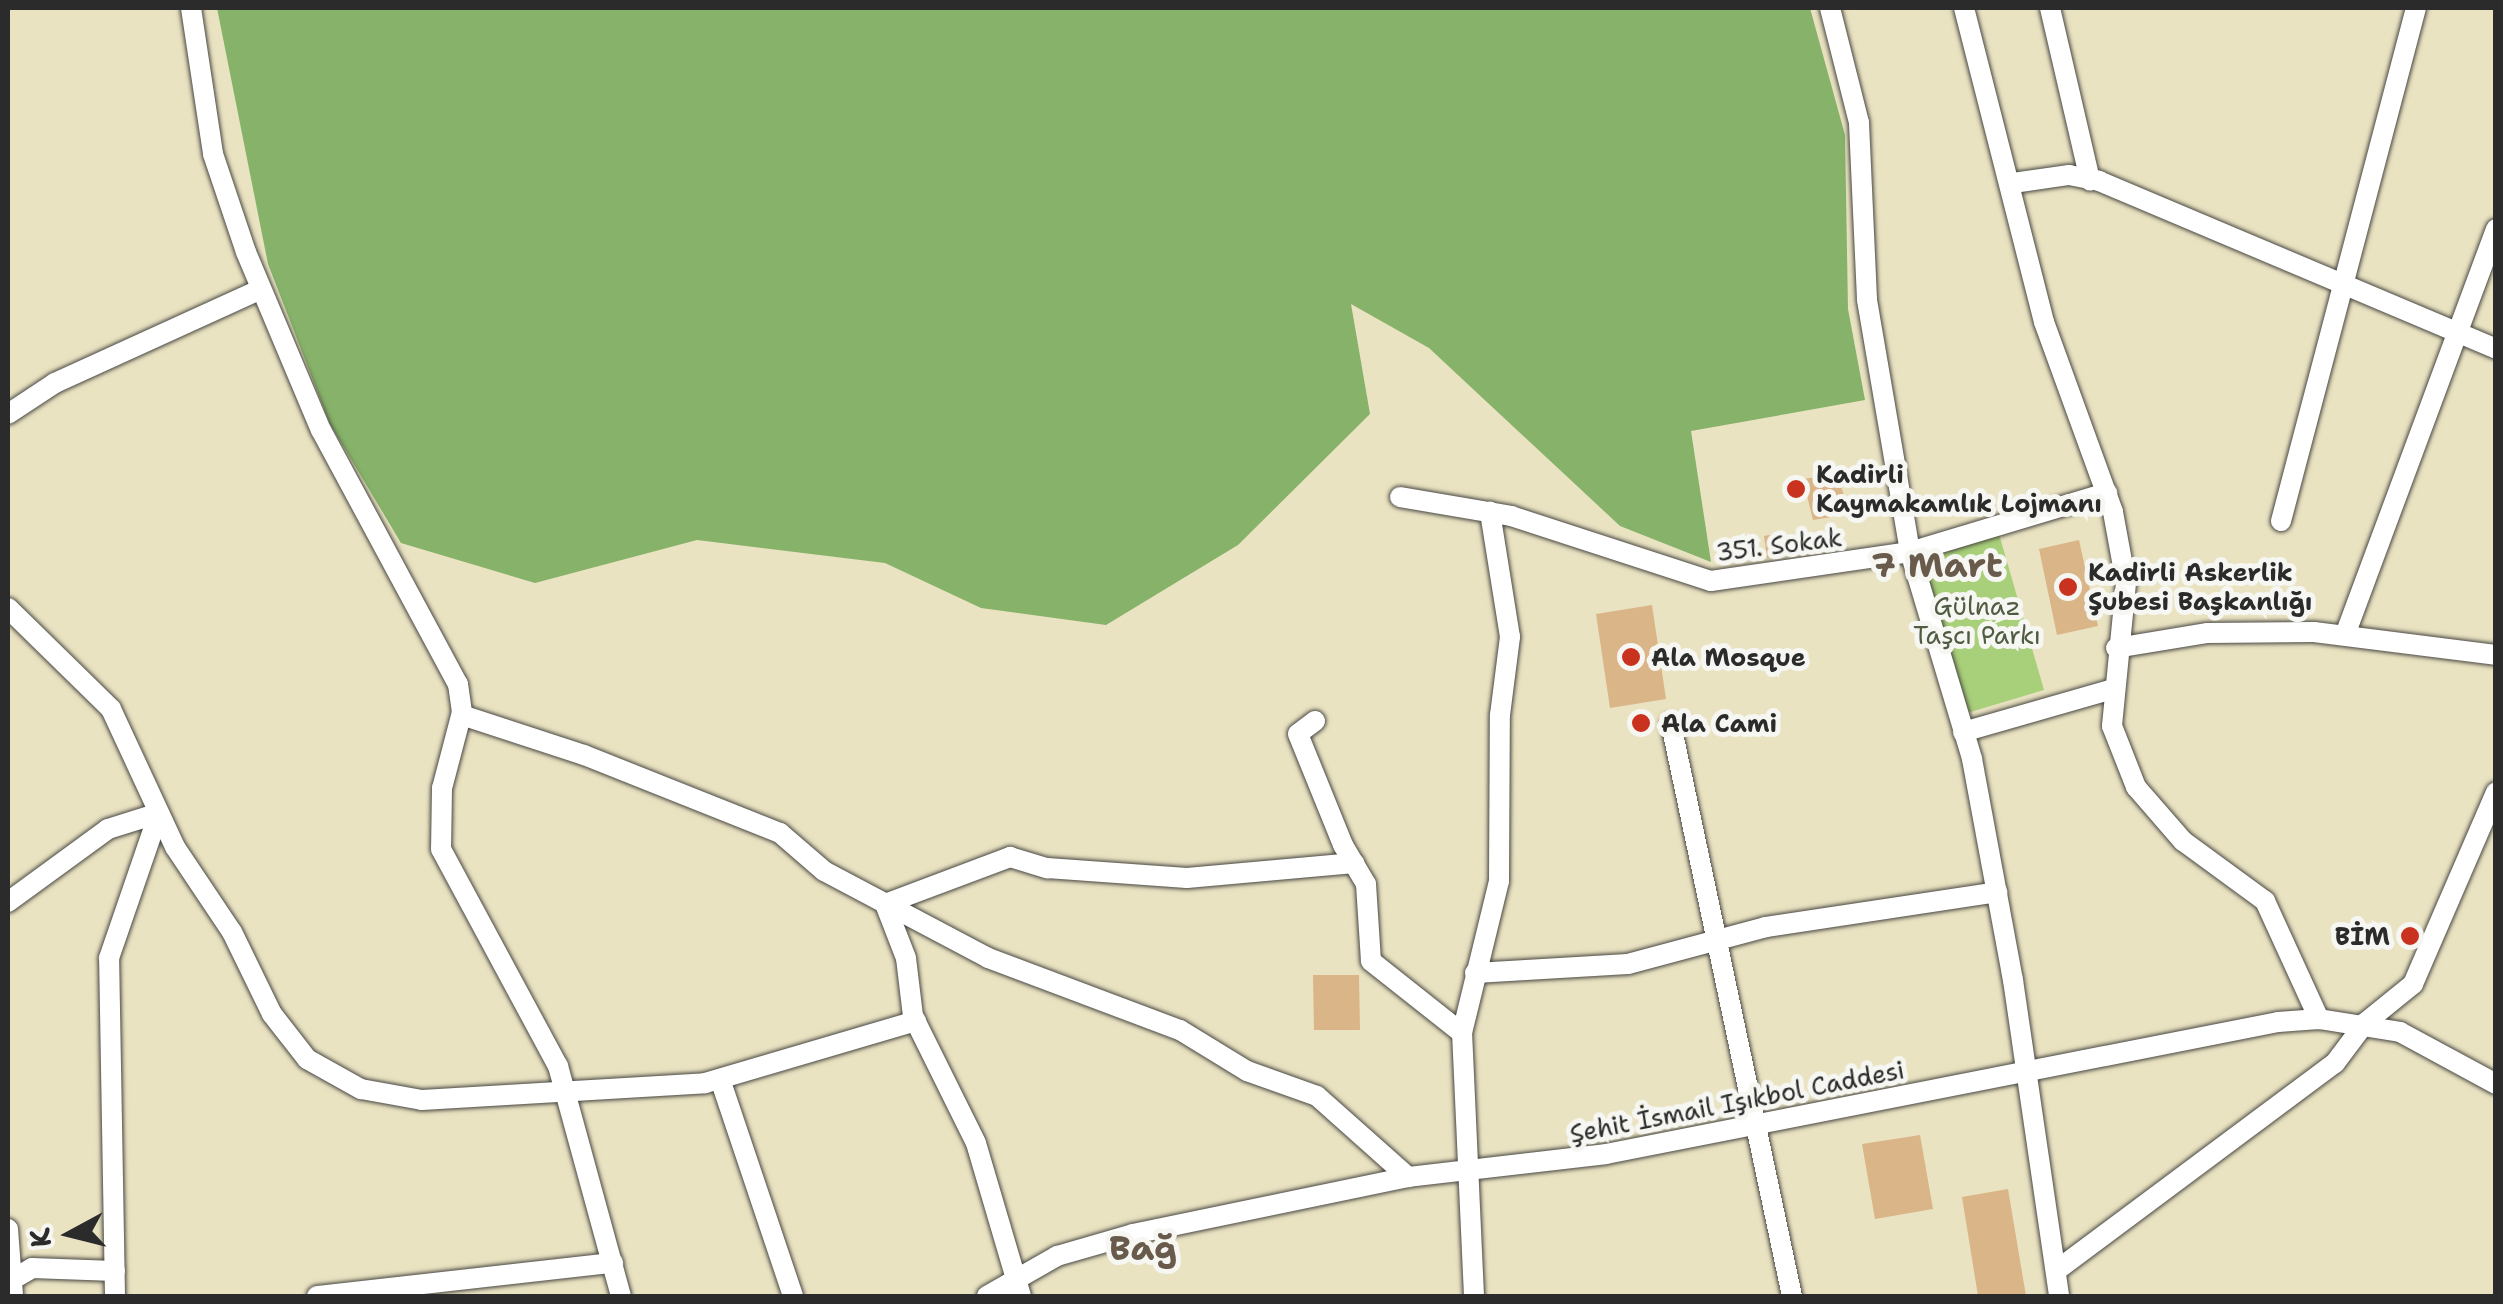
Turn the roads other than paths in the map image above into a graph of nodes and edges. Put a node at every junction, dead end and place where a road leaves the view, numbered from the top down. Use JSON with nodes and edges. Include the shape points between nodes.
{"nodes":[{"id":1,"x":190,"y":8,"type":"edge"},
{"id":2,"x":1830,"y":8,"type":"edge"},
{"id":3,"x":1964,"y":8,"type":"edge"},
{"id":4,"x":2050,"y":8,"type":"edge"},
{"id":5,"x":2416,"y":8,"type":"edge"},
{"id":6,"x":2090,"y":180,"type":"junction"},
{"id":7,"x":2013,"y":183,"type":"junction"},
{"id":8,"x":2496,"y":229,"type":"edge"},
{"id":9,"x":2344,"y":282,"type":"junction"},
{"id":10,"x":261,"y":289,"type":"junction"},
{"id":11,"x":2454,"y":331,"type":"junction"},
{"id":12,"x":2496,"y":349,"type":"edge"},
{"id":13,"x":8,"y":414,"type":"edge"},
{"id":14,"x":2107,"y":494,"type":"junction"},
{"id":15,"x":1400,"y":497,"type":"dead end"},
{"id":16,"x":1490,"y":512,"type":"junction"},
{"id":17,"x":2281,"y":521,"type":"dead end"},
{"id":18,"x":1910,"y":552,"type":"junction"},
{"id":19,"x":8,"y":608,"type":"edge"},
{"id":20,"x":2345,"y":636,"type":"junction"},
{"id":21,"x":2116,"y":648,"type":"junction"},
{"id":22,"x":2496,"y":655,"type":"edge"},
{"id":23,"x":2114,"y":689,"type":"junction"},
{"id":24,"x":462,"y":715,"type":"junction"},
{"id":25,"x":1316,"y":720,"type":"dead end"},
{"id":26,"x":1671,"y":724,"type":"dead end"},
{"id":27,"x":1962,"y":732,"type":"junction"},
{"id":28,"x":2496,"y":792,"type":"edge"},
{"id":29,"x":159,"y":813,"type":"junction"},
{"id":30,"x":1354,"y":863,"type":"junction"},
{"id":31,"x":1997,"y":892,"type":"junction"},
{"id":32,"x":8,"y":902,"type":"edge"},
{"id":33,"x":884,"y":904,"type":"junction"},
{"id":34,"x":1712,"y":942,"type":"junction"},
{"id":35,"x":1475,"y":973,"type":"junction"},
{"id":36,"x":2320,"y":1019,"type":"junction"},
{"id":37,"x":916,"y":1021,"type":"junction"},
{"id":38,"x":2366,"y":1023,"type":"junction"},
{"id":39,"x":1462,"y":1033,"type":"junction"},
{"id":40,"x":2024,"y":1074,"type":"junction"},
{"id":41,"x":720,"y":1078,"type":"junction"},
{"id":42,"x":2496,"y":1084,"type":"edge"},
{"id":43,"x":567,"y":1092,"type":"junction"},
{"id":44,"x":1752,"y":1126,"type":"junction"},
{"id":45,"x":1468,"y":1175,"type":"junction"},
{"id":46,"x":1408,"y":1177,"type":"junction"},
{"id":47,"x":8,"y":1229,"type":"edge"},
{"id":48,"x":613,"y":1263,"type":"junction"},
{"id":49,"x":2057,"y":1270,"type":"junction"},
{"id":50,"x":115,"y":1271,"type":"junction"},
{"id":51,"x":10,"y":1286,"type":"edge"},
{"id":52,"x":1019,"y":1286,"type":"edge"},
{"id":53,"x":115,"y":1296,"type":"edge"},
{"id":54,"x":317,"y":1296,"type":"edge"},
{"id":55,"x":621,"y":1296,"type":"edge"},
{"id":56,"x":793,"y":1296,"type":"edge"},
{"id":57,"x":987,"y":1296,"type":"edge"},
{"id":58,"x":1474,"y":1296,"type":"edge"},
{"id":59,"x":1792,"y":1296,"type":"edge"},
{"id":60,"x":2059,"y":1296,"type":"edge"}],
"edges":[{"from":1,"to":10,"type":"street","via":[[213,154]]},
{"from":2,"to":18,"type":"street","via":[[1859,123],[1867,300]]},
{"from":3,"to":7,"type":"street"},
{"from":4,"to":6,"type":"street"},
{"from":5,"to":9,"type":"street"},
{"from":6,"to":7,"type":"street"},
{"from":6,"to":9,"type":"street"},
{"from":7,"to":14,"type":"street","via":[[2044,322]]},
{"from":8,"to":11,"type":"street"},
{"from":9,"to":11,"type":"street"},
{"from":9,"to":17,"type":"street"},
{"from":10,"to":13,"type":"street","via":[[55,383]]},
{"from":10,"to":24,"type":"street","via":[[343,474],[450,663]]},
{"from":11,"to":12,"type":"street"},
{"from":11,"to":20,"type":"street"},
{"from":14,"to":18,"type":"street","name":"351. Sokak"},
{"from":14,"to":21,"type":"street","via":[[2126,583]]},
{"from":15,"to":16,"type":"street","name":"351. Sokak"},
{"from":16,"to":18,"type":"street","name":"351. Sokak","via":[[1645,555],[1711,581]]},
{"from":16,"to":35,"type":"street","via":[[1510,636],[1500,715],[1499,881]]},
{"from":18,"to":27,"type":"street"},
{"from":19,"to":29,"type":"street","via":[[110,709]]},
{"from":20,"to":21,"type":"street","via":[[2208,632]]},
{"from":20,"to":22,"type":"street"},
{"from":21,"to":23,"type":"street"},
{"from":23,"to":27,"type":"street"},
{"from":23,"to":36,"type":"street","via":[[2112,726],[2136,788],[2184,841],[2266,901]]},
{"from":24,"to":33,"type":"street","via":[[584,754],[780,833],[824,871]]},
{"from":24,"to":43,"type":"street","via":[[439,814],[445,864],[544,1036]]},
{"from":25,"to":30,"type":"street","via":[[1298,734]]},
{"from":26,"to":34,"type":"street"},
{"from":27,"to":31,"type":"street"},
{"from":28,"to":38,"type":"street","via":[[2413,984]]},
{"from":29,"to":32,"type":"street","via":[[108,829]]},
{"from":29,"to":43,"type":"street","via":[[272,1014],[307,1059],[361,1090],[422,1100]]},
{"from":29,"to":50,"type":"street","via":[[109,958]]},
{"from":30,"to":33,"type":"street","via":[[1188,878],[1047,868],[1010,857]]},
{"from":30,"to":39,"type":"street","via":[[1366,884],[1371,961]]},
{"from":31,"to":34,"type":"street","via":[[1766,927]]},
{"from":31,"to":40,"type":"street"},
{"from":33,"to":37,"type":"street","via":[[906,958]]},
{"from":33,"to":46,"type":"street","via":[[988,958],[1180,1030],[1247,1071],[1317,1096]]},
{"from":34,"to":35,"type":"street","via":[[1628,964]]},
{"from":34,"to":44,"type":"street"},
{"from":35,"to":39,"type":"street"},
{"from":36,"to":38,"type":"street","name":"Şehit İsmail Işıkbol Caddesi"},
{"from":36,"to":40,"type":"street","name":"Şehit İsmail Işıkbol Caddesi","via":[[2230,1029]]},
{"from":37,"to":41,"type":"street"},
{"from":37,"to":52,"type":"street","via":[[976,1143]]},
{"from":38,"to":42,"type":"street","name":"Şehit İsmail Işıkbol Caddesi","via":[[2422,1040]]},
{"from":38,"to":49,"type":"street","via":[[2335,1063]]},
{"from":39,"to":45,"type":"street"},
{"from":40,"to":44,"type":"street","name":"Şehit İsmail Işıkbol Caddesi"},
{"from":40,"to":49,"type":"street"},
{"from":41,"to":43,"type":"street"},
{"from":41,"to":56,"type":"street"},
{"from":43,"to":48,"type":"street"},
{"from":44,"to":45,"type":"street","name":"Şehit İsmail Işıkbol Caddesi"},
{"from":44,"to":59,"type":"street"},
{"from":45,"to":46,"type":"street","name":"Şehit İsmail Işıkbol Caddesi"},
{"from":45,"to":58,"type":"street"},
{"from":46,"to":52,"type":"street","name":"Şehit İsmail Işıkbol Caddesi","via":[[1092,1244]]},
{"from":47,"to":51,"type":"street"},
{"from":48,"to":54,"type":"street"},
{"from":48,"to":55,"type":"street"},
{"from":49,"to":60,"type":"street"},
{"from":50,"to":51,"type":"street","via":[[32,1268]]},
{"from":50,"to":53,"type":"street"},
{"from":52,"to":57,"type":"street","name":"Şehit İsmail Işıkbol Caddesi"}]}
